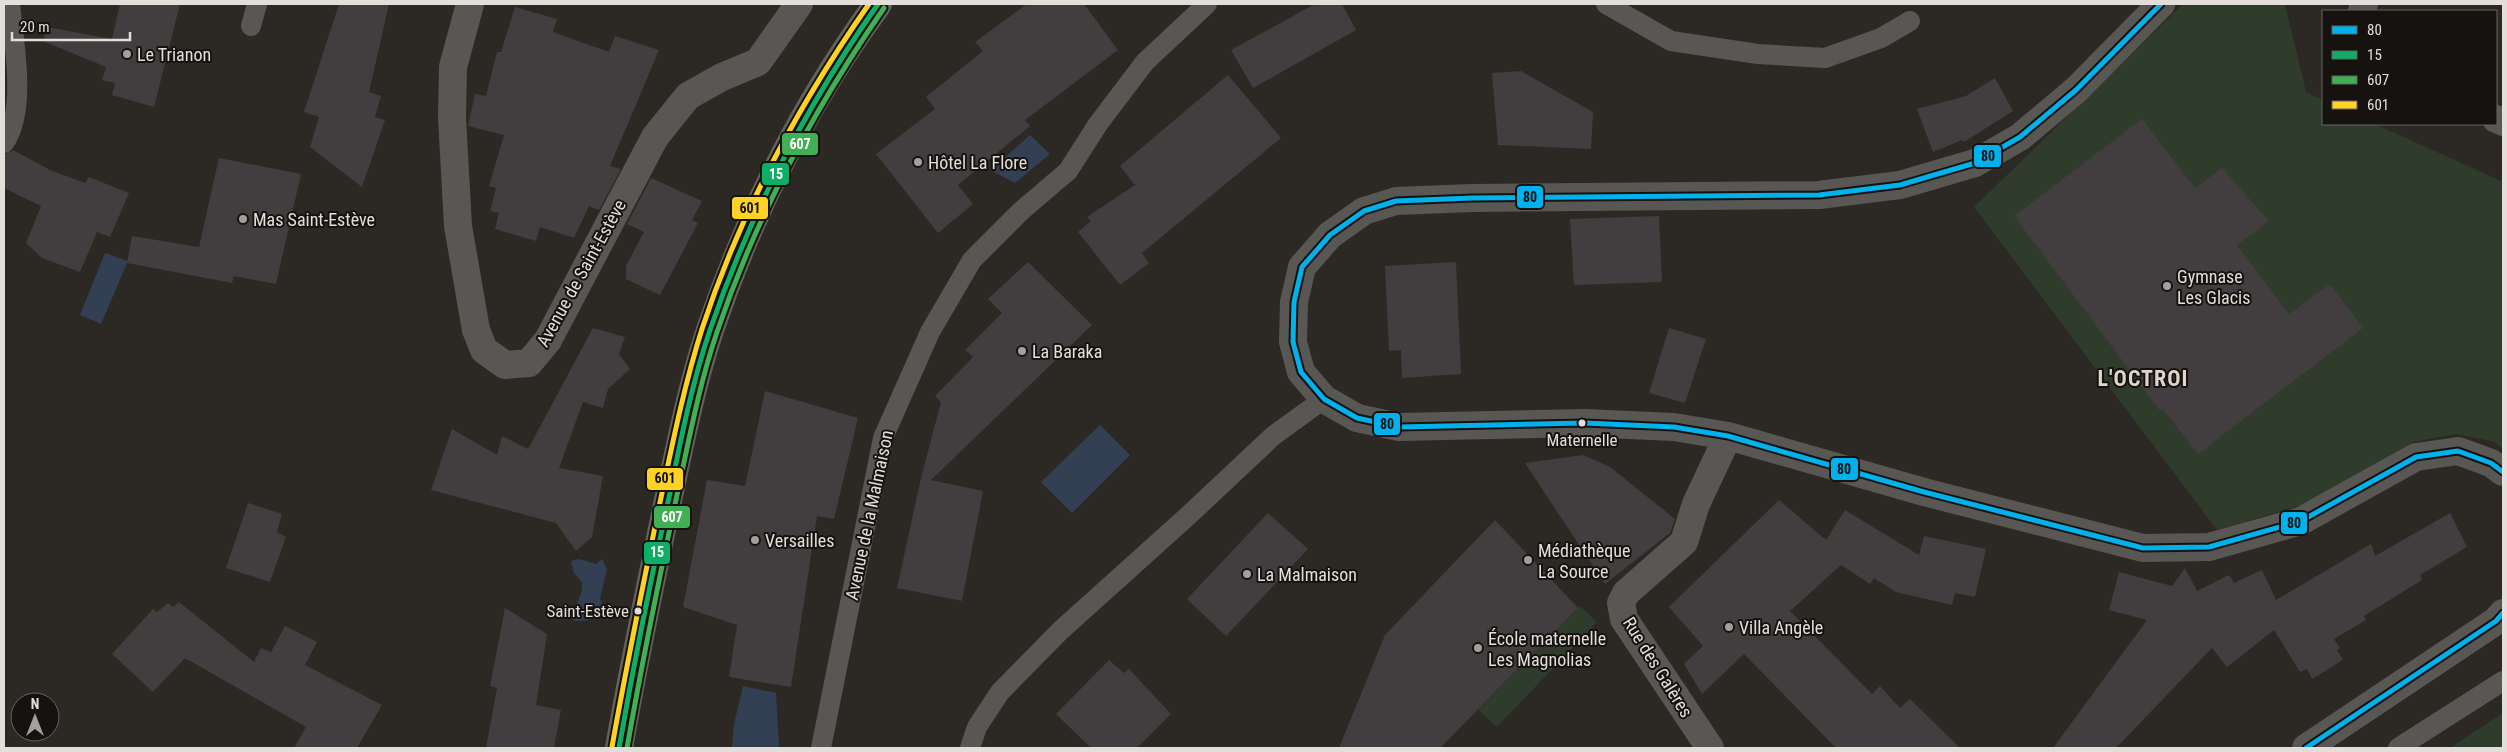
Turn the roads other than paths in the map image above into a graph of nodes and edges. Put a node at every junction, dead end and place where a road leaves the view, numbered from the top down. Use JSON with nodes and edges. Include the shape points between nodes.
{"nodes":[{"id":1,"x":10,"y":4,"type":"edge"},
{"id":2,"x":257,"y":4,"type":"edge"},
{"id":3,"x":470,"y":4,"type":"edge"},
{"id":4,"x":799,"y":4,"type":"edge"},
{"id":5,"x":878,"y":4,"type":"edge"},
{"id":6,"x":1207,"y":4,"type":"edge"},
{"id":7,"x":1606,"y":4,"type":"edge"},
{"id":8,"x":2161,"y":4,"type":"edge"},
{"id":9,"x":1910,"y":21,"type":"dead end"},
{"id":10,"x":251,"y":26,"type":"dead end"},
{"id":11,"x":4,"y":143,"type":"edge"},
{"id":12,"x":1324,"y":398,"type":"junction"},
{"id":13,"x":1728,"y":436,"type":"junction"},
{"id":14,"x":2503,"y":472,"type":"edge"},
{"id":15,"x":2503,"y":614,"type":"edge"},
{"id":16,"x":2503,"y":681,"type":"edge"},
{"id":17,"x":618,"y":748,"type":"edge"},
{"id":18,"x":821,"y":748,"type":"edge"},
{"id":19,"x":970,"y":748,"type":"edge"},
{"id":20,"x":1710,"y":748,"type":"edge"},
{"id":21,"x":2306,"y":748,"type":"edge"},
{"id":22,"x":2398,"y":748,"type":"edge"}],
"edges":[{"from":1,"to":11,"type":"lane","via":[[18,106],[10,136]]},
{"from":2,"to":10,"type":"lane"},
{"from":3,"to":4,"type":"street","name":"Avenue de Saint-Estève","via":[[453,67],[452,118],[458,226],[476,330],[484,350],[504,365],[529,362],[548,340],[655,137],[688,96],[758,62]]},
{"from":5,"to":17,"type":"main road","via":[[822,89],[773,179],[752,220],[710,330],[676,466]]},
{"from":6,"to":18,"type":"lane","name":"Avenue de la Malmaison","via":[[1145,62],[1098,124],[1068,172],[1020,212],[972,260],[930,332],[883,438]]},
{"from":7,"to":9,"type":"lane","via":[[1671,41],[1758,54],[1815,58],[1824,58],[1881,38]]},
{"from":8,"to":12,"type":"street","via":[[2076,90],[2020,138],[1976,163],[1900,185],[1819,195],[1396,201],[1364,211],[1330,235],[1302,267],[1294,302],[1293,342],[1301,372]]},
{"from":12,"to":13,"type":"street","via":[[1358,418],[1399,427],[1631,424]]},
{"from":12,"to":19,"type":"lane","via":[[1272,436],[1060,631],[1000,692],[977,727]]},
{"from":13,"to":14,"type":"street","via":[[1924,492],[2143,548],[2208,547],[2301,521],[2416,457],[2458,452],[2491,463]]},
{"from":13,"to":20,"type":"street","name":"Rue des Galères","via":[[1696,504],[1684,542],[1626,594],[1621,603],[1624,619]]},
{"from":15,"to":21,"type":"street"},
{"from":16,"to":22,"type":"lane"}]}
